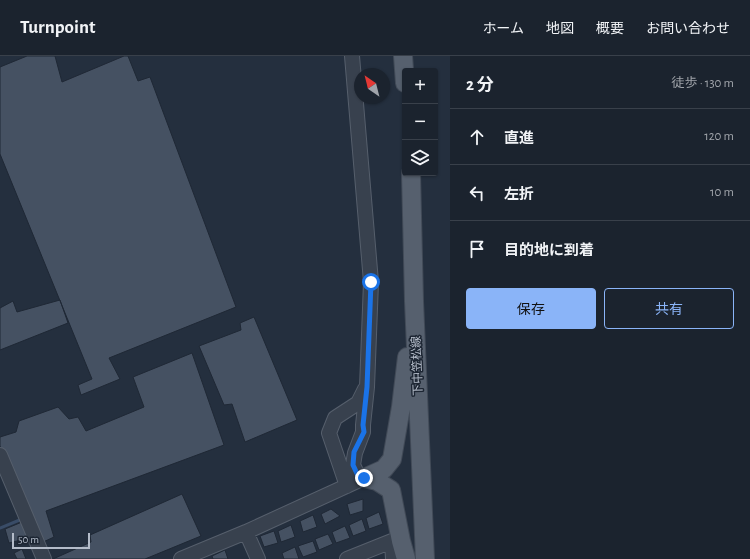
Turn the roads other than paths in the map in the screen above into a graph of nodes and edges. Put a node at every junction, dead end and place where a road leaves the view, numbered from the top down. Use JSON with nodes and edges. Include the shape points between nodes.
{"nodes":[{"id":1,"x":352,"y":56,"type":"edge"},
{"id":2,"x":402,"y":56,"type":"edge"},
{"id":3,"x":403,"y":68,"type":"edge"},
{"id":4,"x":411,"y":176,"type":"edge"},
{"id":5,"x":414,"y":301,"type":"junction"},
{"id":6,"x":367,"y":387,"type":"junction"},
{"id":7,"x":0,"y":455,"type":"edge"},
{"id":8,"x":362,"y":479,"type":"junction"},
{"id":9,"x":347,"y":486,"type":"junction"},
{"id":10,"x":246,"y":532,"type":"junction"},
{"id":11,"x":44,"y":559,"type":"edge"},
{"id":12,"x":181,"y":559,"type":"edge"},
{"id":13,"x":258,"y":559,"type":"edge"},
{"id":14,"x":347,"y":559,"type":"edge"},
{"id":15,"x":393,"y":559,"type":"edge"},
{"id":16,"x":406,"y":559,"type":"edge"},
{"id":17,"x":425,"y":559,"type":"edge"}],
"edges":[{"from":1,"to":6,"type":"street","via":[[371,282]]},
{"from":2,"to":3,"type":"main road"},
{"from":4,"to":5,"type":"main road","name":"下中笠松線"},
{"from":5,"to":8,"type":"main road","via":[[402,407],[392,458],[384,469]]},
{"from":5,"to":17,"type":"main road","name":"下中笠松線"},
{"from":6,"to":8,"type":"street","via":[[364,432],[354,452],[353,465]]},
{"from":6,"to":9,"type":"street","via":[[358,402],[335,418],[328,433]]},
{"from":7,"to":11,"type":"street"},
{"from":8,"to":9,"type":"street"},
{"from":8,"to":16,"type":"main road","via":[[377,481],[391,490]]},
{"from":9,"to":10,"type":"street"},
{"from":10,"to":12,"type":"street"},
{"from":10,"to":13,"type":"street"},
{"from":14,"to":15,"type":"street","via":[[392,541]]}]}
